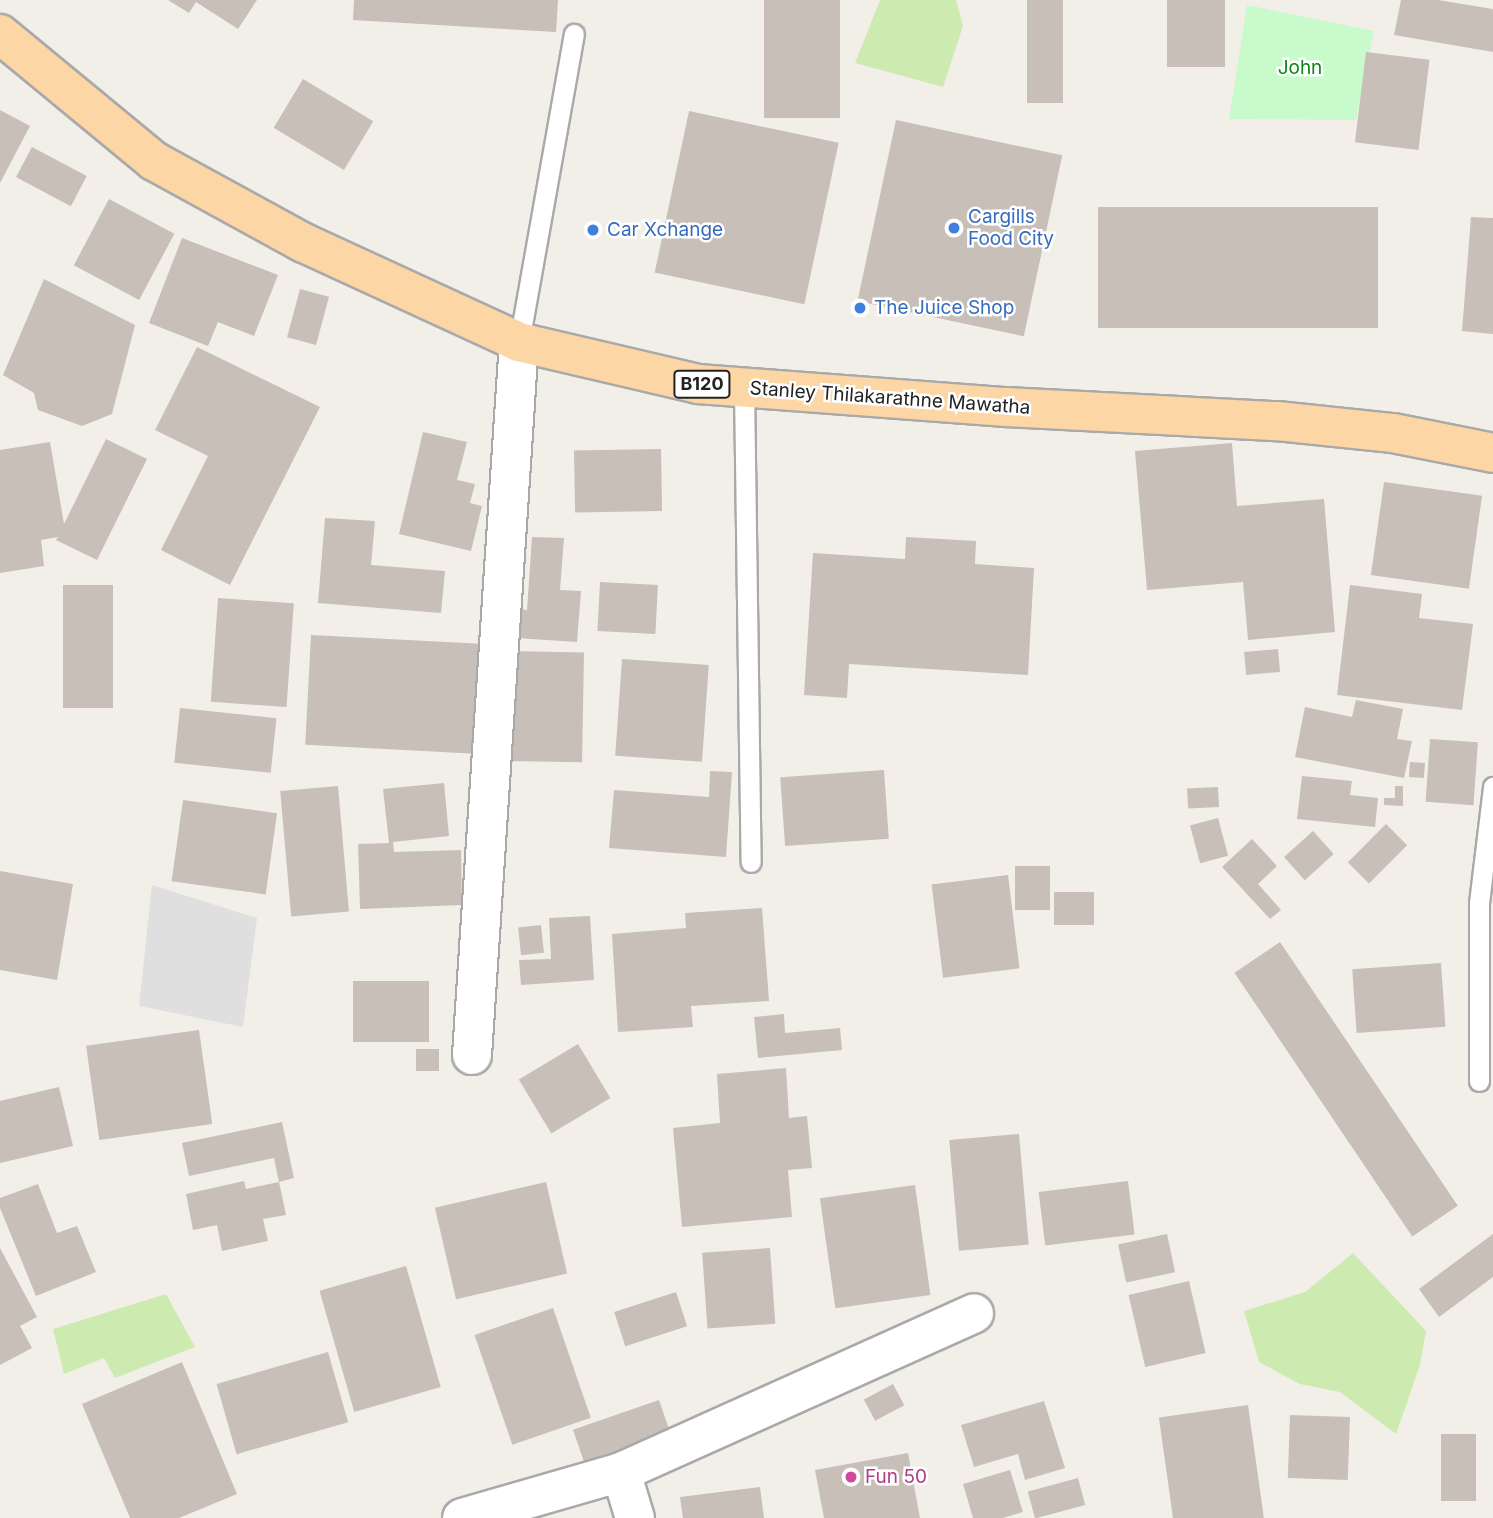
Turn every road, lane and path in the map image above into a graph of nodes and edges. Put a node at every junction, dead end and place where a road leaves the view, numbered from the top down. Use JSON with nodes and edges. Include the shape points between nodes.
{"nodes":[{"id":1,"x":0,"y":34,"type":"edge"},
{"id":2,"x":574,"y":34,"type":"dead end"},
{"id":3,"x":519,"y":342,"type":"junction"},
{"id":4,"x":744,"y":387,"type":"junction"},
{"id":5,"x":1493,"y":453,"type":"edge"},
{"id":6,"x":1493,"y":787,"type":"edge"},
{"id":7,"x":751,"y":862,"type":"dead end"},
{"id":8,"x":472,"y":1055,"type":"dead end"},
{"id":9,"x":1479,"y":1081,"type":"dead end"},
{"id":10,"x":974,"y":1313,"type":"dead end"},
{"id":11,"x":621,"y":1472,"type":"junction"},
{"id":12,"x":461,"y":1518,"type":"edge"},
{"id":13,"x":635,"y":1518,"type":"edge"}],
"edges":[{"from":1,"to":3,"type":"main road","name":"Stanley Thilakarathne Mawatha","number":"B120","via":[[154,160],[304,243]]},
{"from":2,"to":3,"type":"lane"},
{"from":3,"to":4,"type":"main road","name":"Stanley Thilakarathne Mawatha","number":"B120","via":[[698,384]]},
{"from":3,"to":8,"type":"street"},
{"from":4,"to":5,"type":"main road","name":"Stanley Thilakarathne Mawatha","number":"B120","via":[[1278,421],[1393,433]]},
{"from":4,"to":7,"type":"lane"},
{"from":6,"to":9,"type":"lane","via":[[1479,904]]},
{"from":10,"to":11,"type":"street"},
{"from":11,"to":12,"type":"street"},
{"from":11,"to":13,"type":"street"}]}
